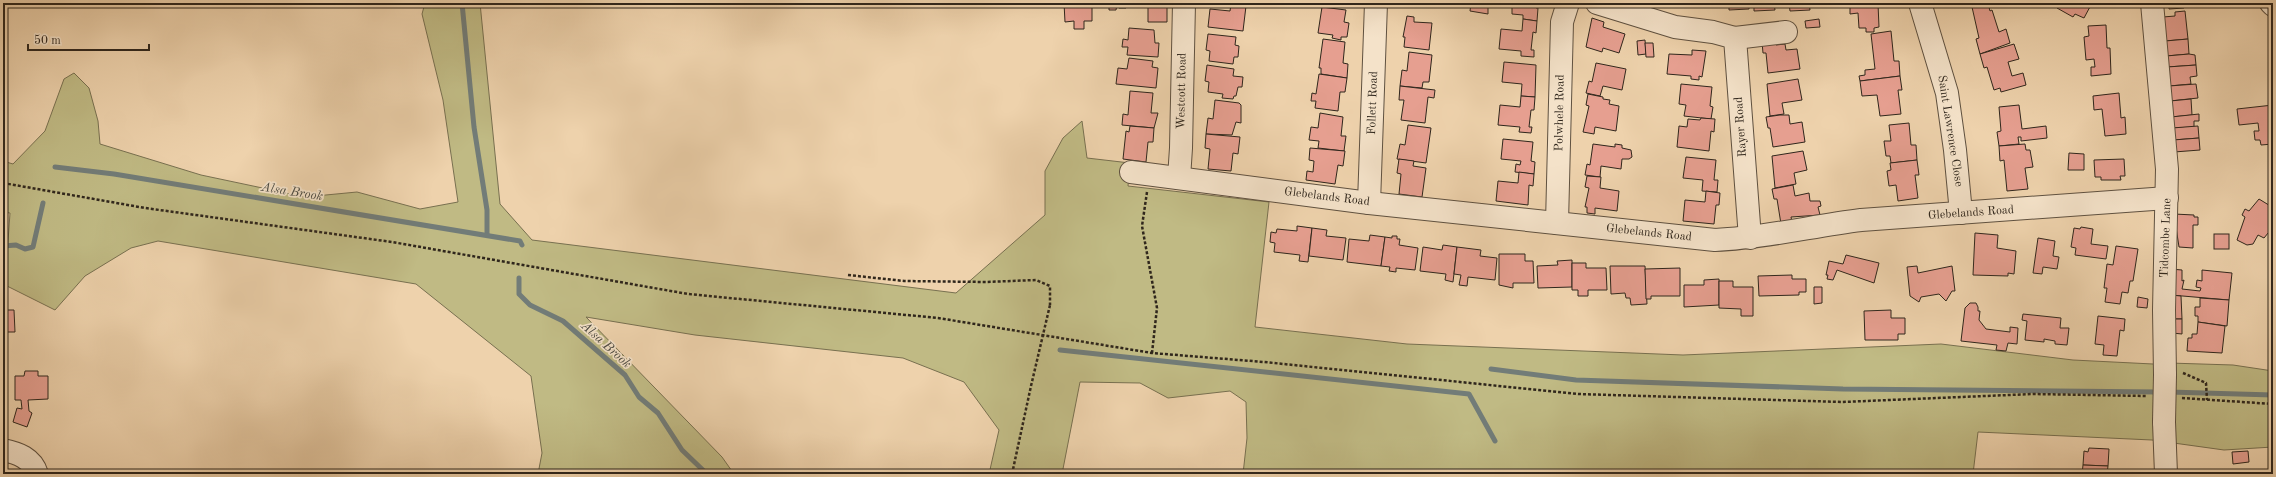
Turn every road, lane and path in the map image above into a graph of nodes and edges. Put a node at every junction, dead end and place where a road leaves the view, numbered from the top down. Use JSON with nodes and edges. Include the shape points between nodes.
{"nodes":[{"id":1,"x":1184,"y":3,"type":"edge"},
{"id":2,"x":1376,"y":3,"type":"edge"},
{"id":3,"x":1568,"y":3,"type":"edge"},
{"id":4,"x":1597,"y":3,"type":"edge"},
{"id":5,"x":1920,"y":3,"type":"edge"},
{"id":6,"x":2152,"y":3,"type":"edge"},
{"id":7,"x":1786,"y":32,"type":"dead end"},
{"id":8,"x":1735,"y":38,"type":"junction"},
{"id":9,"x":1141,"y":174,"type":"joint"},
{"id":10,"x":1179,"y":178,"type":"junction"},
{"id":11,"x":3,"y":183,"type":"edge"},
{"id":12,"x":2167,"y":198,"type":"junction"},
{"id":13,"x":1369,"y":203,"type":"junction"},
{"id":14,"x":1961,"y":214,"type":"junction"},
{"id":15,"x":1557,"y":224,"type":"junction"},
{"id":16,"x":1750,"y":238,"type":"junction"},
{"id":17,"x":848,"y":275,"type":"dead end"},
{"id":18,"x":1152,"y":353,"type":"junction"},
{"id":19,"x":2171,"y":372,"type":"junction"},
{"id":20,"x":2155,"y":396,"type":"dead end"},
{"id":21,"x":2177,"y":398,"type":"dead end"},
{"id":22,"x":2207,"y":400,"type":"junction"},
{"id":23,"x":2273,"y":404,"type":"edge"},
{"id":24,"x":3,"y":450,"type":"edge"},
{"id":25,"x":37,"y":474,"type":"edge"},
{"id":26,"x":1012,"y":474,"type":"edge"},
{"id":27,"x":2166,"y":474,"type":"edge"}],
"edges":[{"from":1,"to":10,"type":"street","name":"Westcott Road"},
{"from":2,"to":13,"type":"street","name":"Follett Road"},
{"from":3,"to":15,"type":"street","name":"Polwhele Road","via":[[1562,22]]},
{"from":4,"to":8,"type":"street","via":[[1675,27]]},
{"from":5,"to":14,"type":"street","name":"Saint Lawrence Close","via":[[1947,93]]},
{"from":6,"to":12,"type":"street","name":"Tidcombe Lane","via":[[2167,169]]},
{"from":7,"to":8,"type":"street"},
{"from":8,"to":16,"type":"street","name":"Rayer Road"},
{"from":9,"to":10,"type":"street","name":"Glebelands Road"},
{"from":9,"to":18,"type":"path","via":[[1142,226],[1157,308]]},
{"from":10,"to":13,"type":"street","name":"Glebelands Road"},
{"from":11,"to":18,"type":"path","via":[[145,208],[392,242],[688,294],[938,318]]},
{"from":12,"to":14,"type":"street","name":"Glebelands Road"},
{"from":12,"to":19,"type":"street","name":"Tidcombe Lane","via":[[2164,310]]},
{"from":13,"to":15,"type":"street","name":"Glebelands Road"},
{"from":14,"to":16,"type":"street","name":"Glebelands Road","via":[[1861,220]]},
{"from":15,"to":16,"type":"street","name":"Glebelands Road","via":[[1715,240]]},
{"from":17,"to":26,"type":"path","bridge":true,"via":[[904,281],[1036,280],[1050,286],[1050,304]]},
{"from":18,"to":20,"type":"path","via":[[1578,394],[1842,402],[2033,394]]},
{"from":19,"to":22,"type":"path","via":[[2206,383]]},
{"from":19,"to":27,"type":"street","name":"Tidcombe Lane","bridge":true,"via":[[2164,422]]},
{"from":21,"to":22,"type":"path"},
{"from":22,"to":23,"type":"path"},
{"from":24,"to":25,"type":"street","via":[[28,459]]}]}
